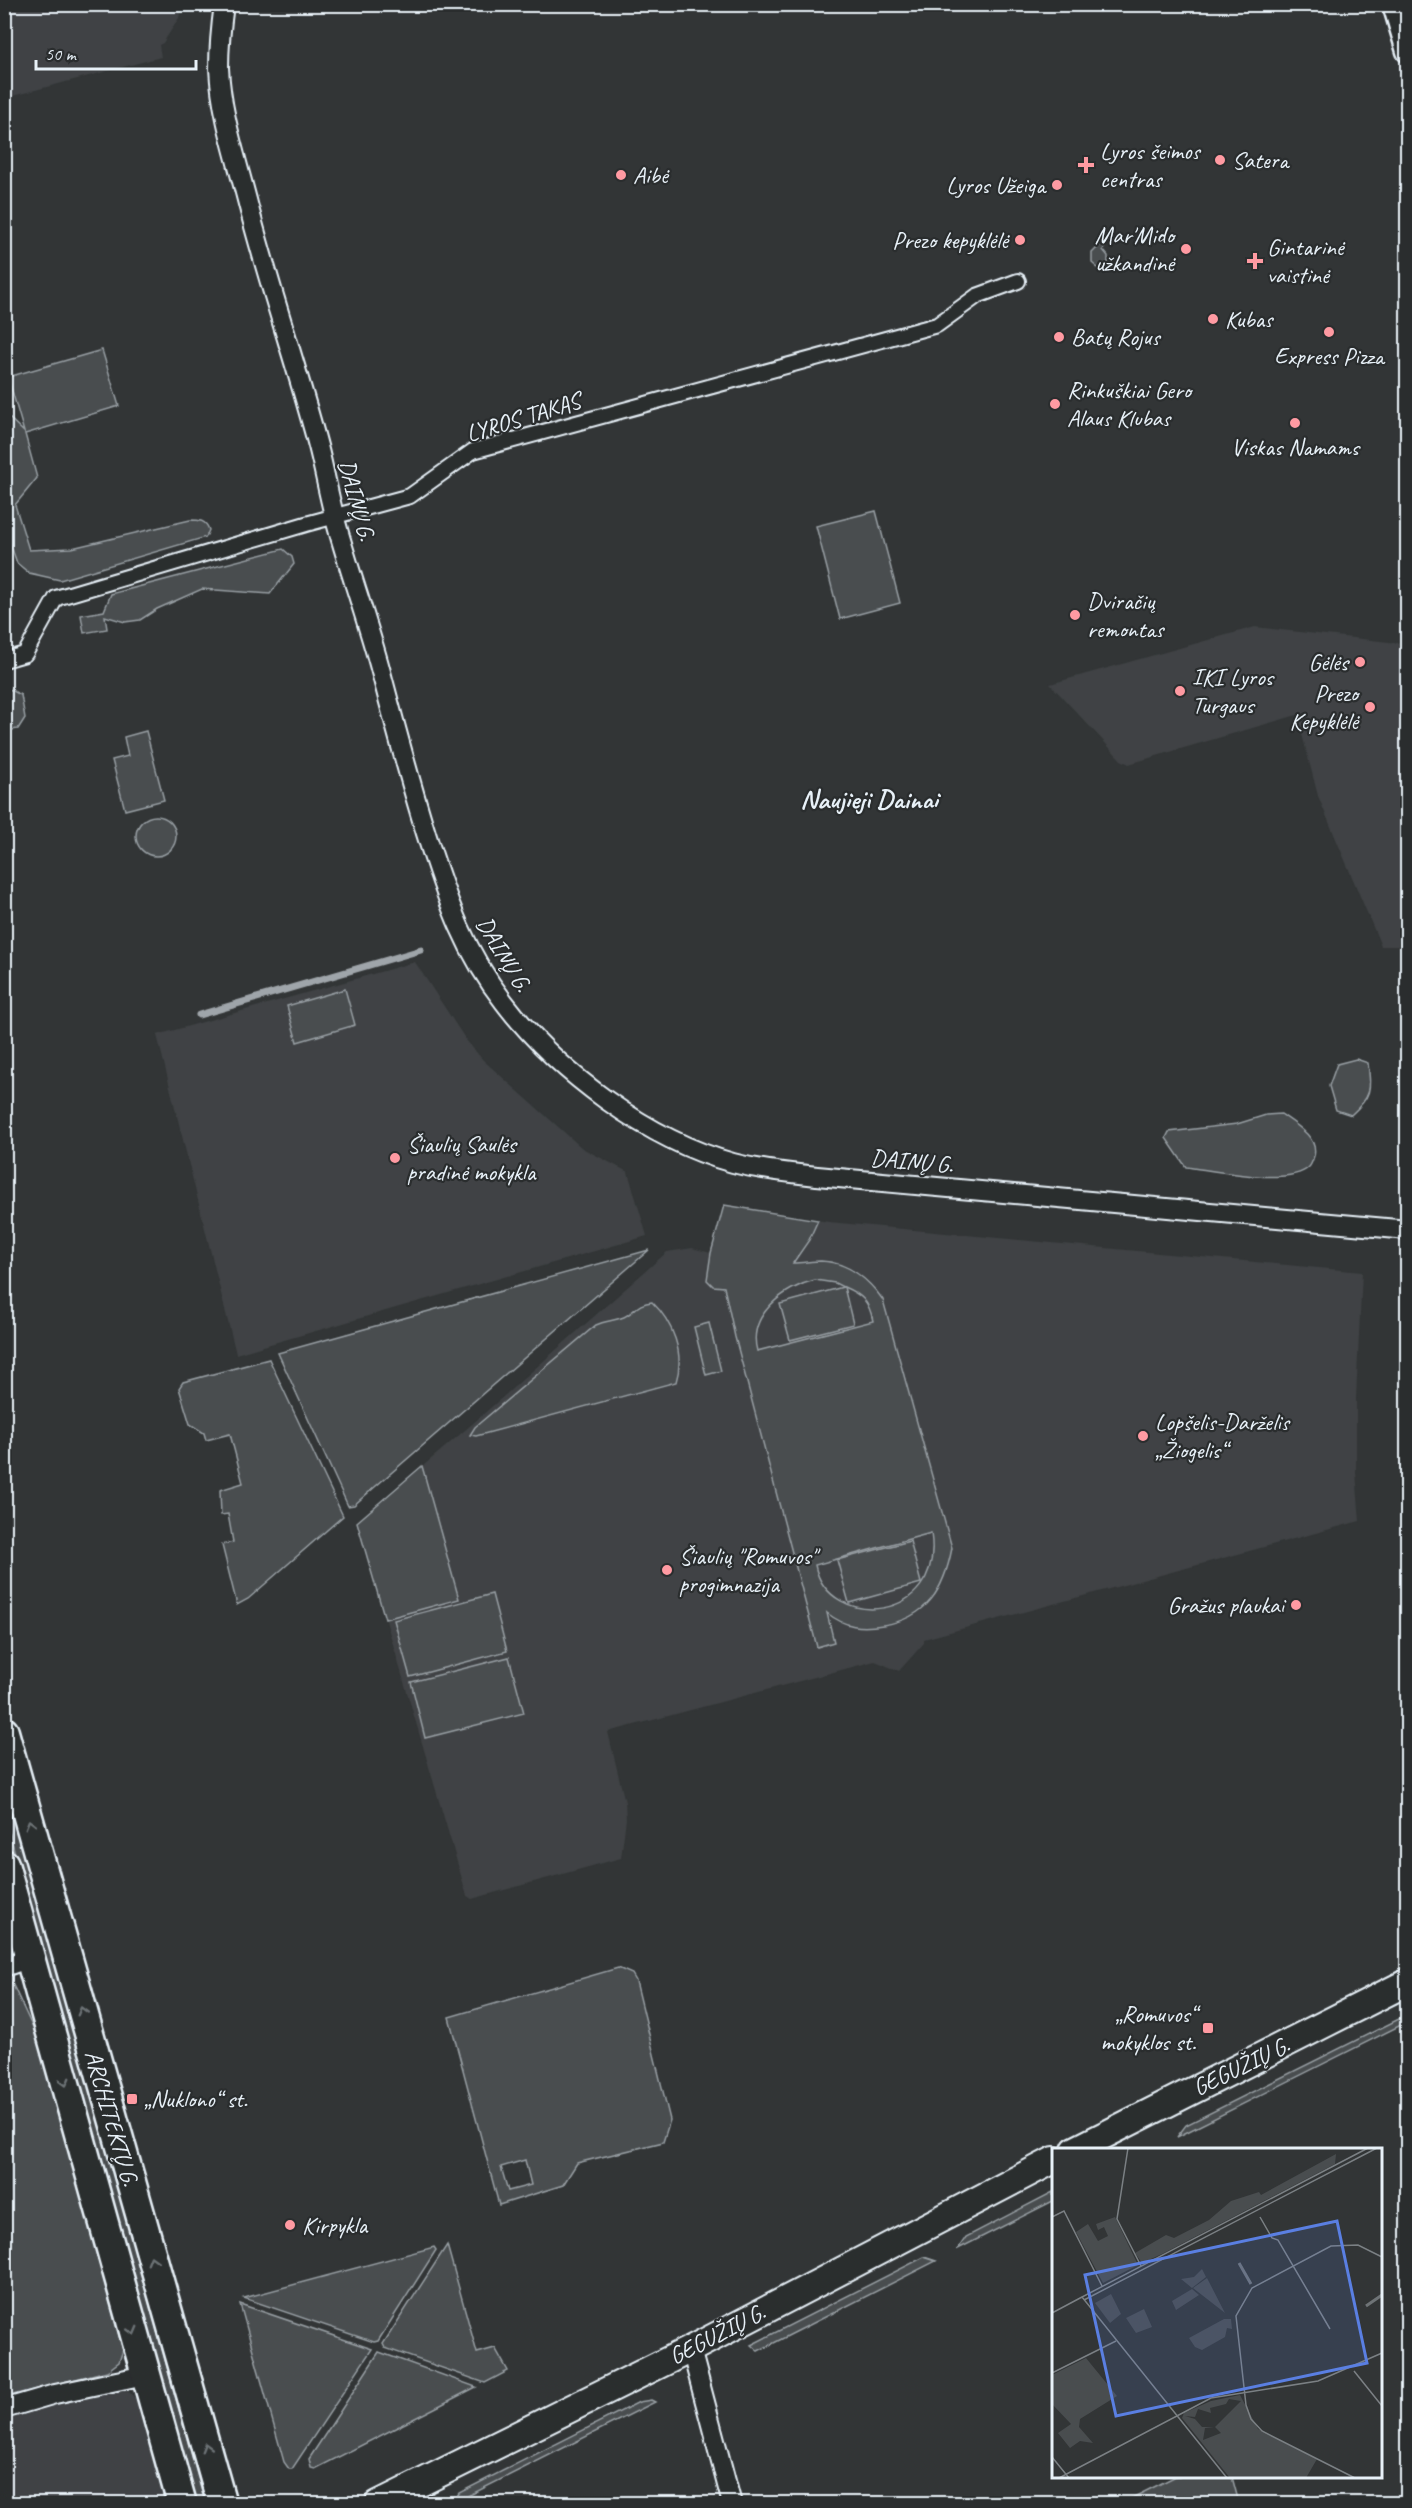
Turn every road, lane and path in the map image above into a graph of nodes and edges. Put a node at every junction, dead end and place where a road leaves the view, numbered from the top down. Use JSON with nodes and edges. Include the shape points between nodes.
{"nodes":[{"id":1,"x":224,"y":4,"type":"edge"},
{"id":2,"x":1394,"y":4,"type":"edge"},
{"id":3,"x":1407,"y":51,"type":"edge"},
{"id":4,"x":1018,"y":281,"type":"dead end"},
{"id":5,"x":334,"y":516,"type":"junction"},
{"id":6,"x":4,"y":660,"type":"edge"},
{"id":7,"x":1407,"y":1230,"type":"edge"},
{"id":8,"x":4,"y":1732,"type":"edge"},
{"id":9,"x":4,"y":1864,"type":"edge"},
{"id":10,"x":17,"y":1962,"type":"edge"},
{"id":11,"x":1407,"y":1982,"type":"edge"},
{"id":12,"x":1079,"y":2148,"type":"edge"},
{"id":13,"x":1052,"y":2161,"type":"edge"},
{"id":14,"x":691,"y":2349,"type":"junction"},
{"id":15,"x":145,"y":2375,"type":"junction"},
{"id":16,"x":4,"y":2409,"type":"edge"},
{"id":17,"x":182,"y":2504,"type":"edge"},
{"id":18,"x":222,"y":2504,"type":"edge"},
{"id":19,"x":378,"y":2504,"type":"edge"},
{"id":20,"x":732,"y":2504,"type":"edge"}],
"edges":[{"from":1,"to":5,"type":"street","name":"DAINŲ G.","via":[[219,71],[223,102]]},
{"from":2,"to":3,"type":"street"},
{"from":4,"to":5,"type":"street","name":"LYROS TAKAS","via":[[977,296],[937,325],[473,451],[410,496]]},
{"from":5,"to":6,"type":"street","name":"LYROS TAKAS","via":[[56,598],[25,654]]},
{"from":5,"to":7,"type":"street","name":"DAINŲ G.","via":[[409,780],[469,951],[483,975],[547,1051],[622,1112],[698,1151],[782,1172]]},
{"from":18,"to":8,"type":"main road","name":"ARCHITEKTŲ G.","one_way":true},
{"from":9,"to":10,"type":"main road","name":"ARCHITEKTŲ G."},
{"from":10,"to":15,"type":"main road","name":"ARCHITEKTŲ G.","one_way":true},
{"from":11,"to":12,"type":"main road","name":"GEGUŽIŲ G."},
{"from":13,"to":14,"type":"main road","name":"GEGUŽIŲ G."},
{"from":14,"to":19,"type":"main road","name":"GEGUŽIŲ G."},
{"from":14,"to":20,"type":"street"},
{"from":15,"to":16,"type":"street"},
{"from":15,"to":17,"type":"main road","name":"ARCHITEKTŲ G."}]}
